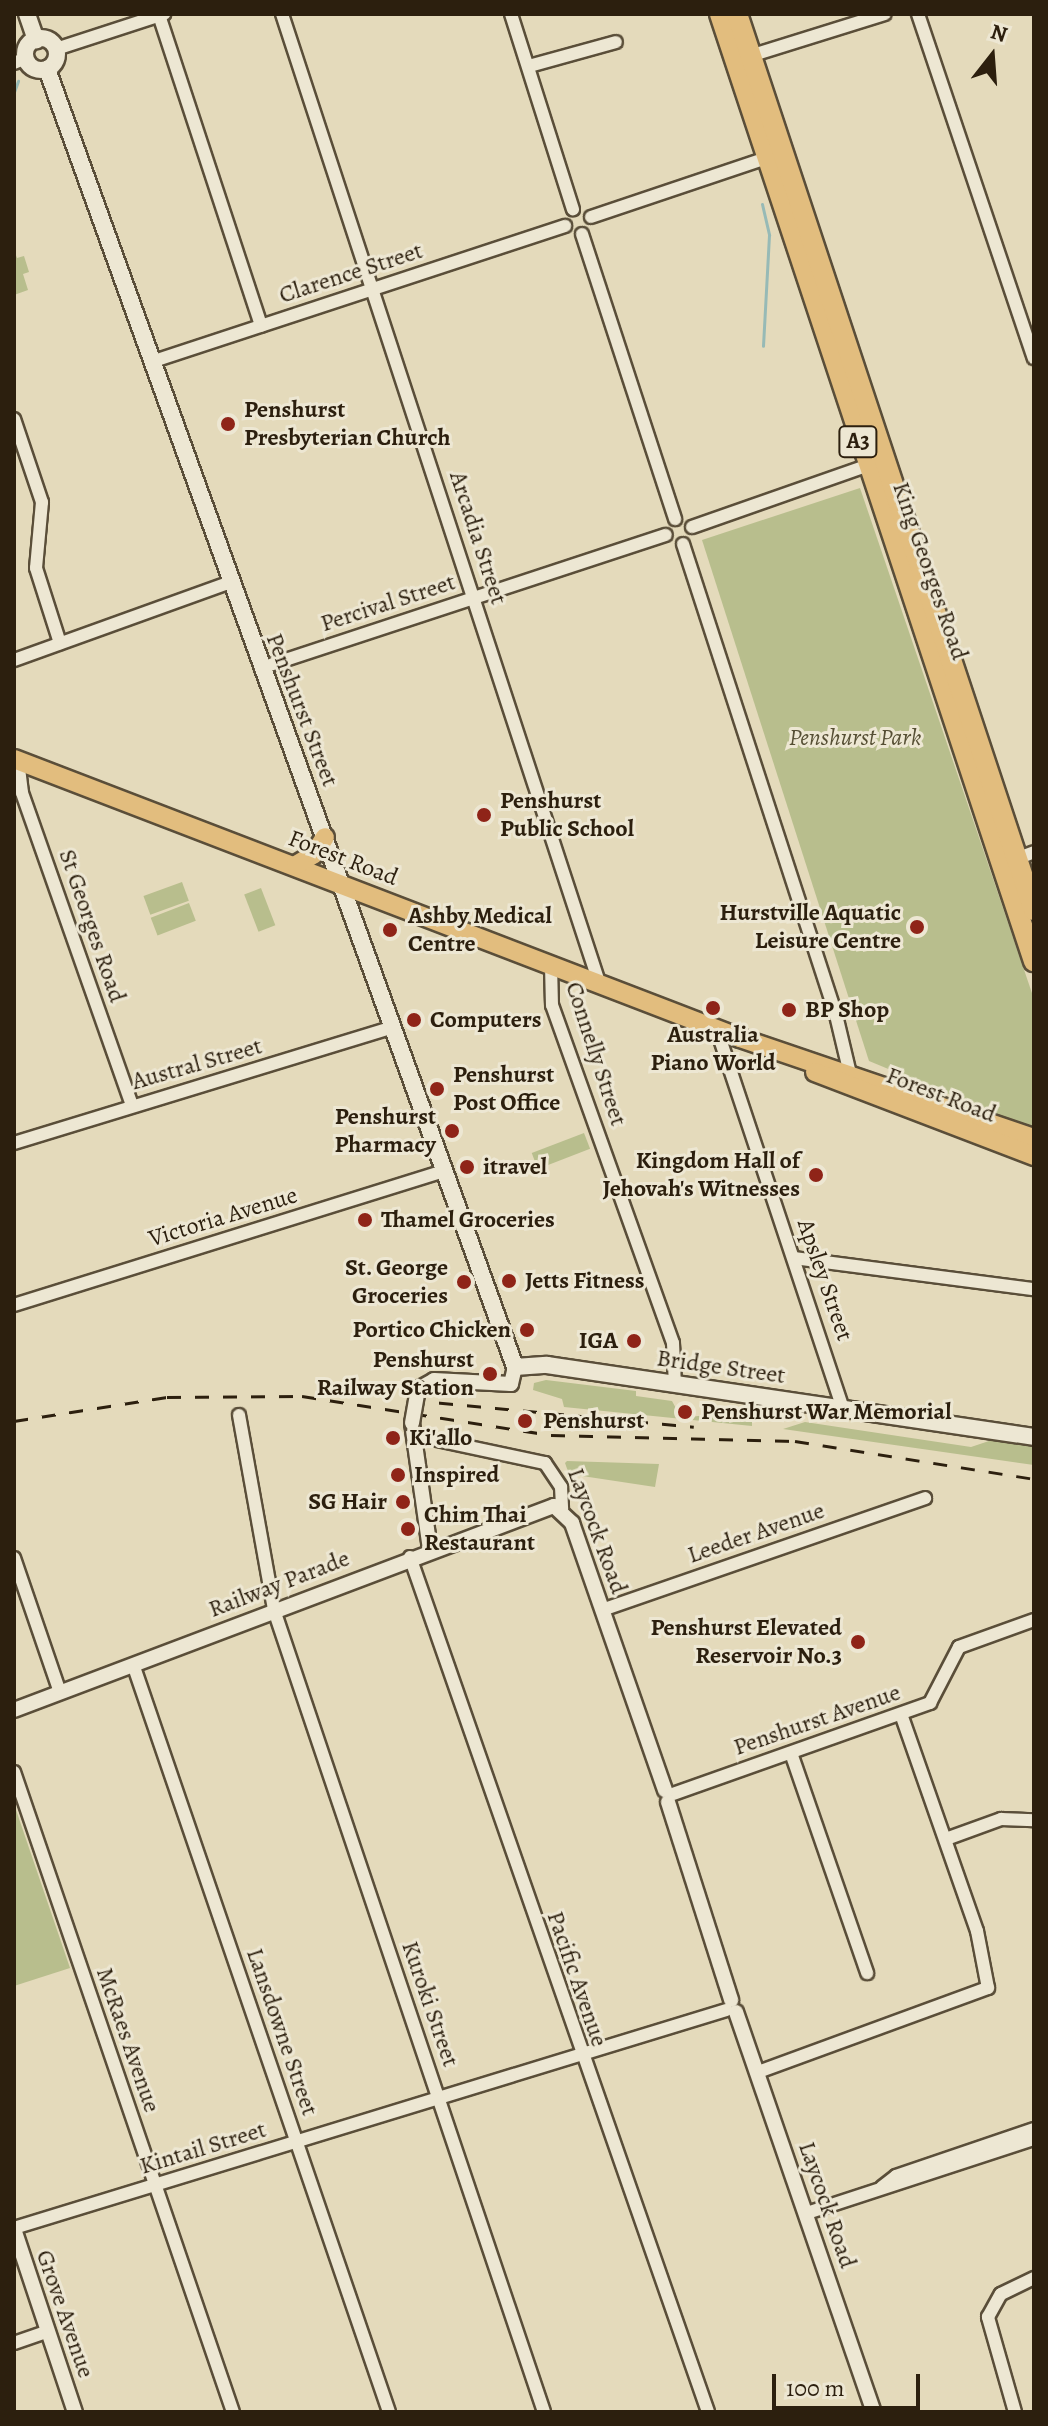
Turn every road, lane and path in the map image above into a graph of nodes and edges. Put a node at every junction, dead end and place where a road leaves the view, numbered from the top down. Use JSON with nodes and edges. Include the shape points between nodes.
{"nodes":[{"id":1,"x":27,"y":14,"type":"edge"},
{"id":2,"x":282,"y":14,"type":"edge"},
{"id":3,"x":511,"y":14,"type":"edge"},
{"id":4,"x":720,"y":14,"type":"edge"},
{"id":5,"x":737,"y":14,"type":"edge"},
{"id":6,"x":885,"y":14,"type":"edge"},
{"id":7,"x":918,"y":14,"type":"edge"},
{"id":8,"x":162,"y":15,"type":"edge"},
{"id":9,"x":36,"y":40,"type":"junction"},
{"id":10,"x":616,"y":42,"type":"dead end"},
{"id":11,"x":56,"y":49,"type":"junction"},
{"id":12,"x":750,"y":56,"type":"junction"},
{"id":13,"x":20,"y":61,"type":"edge"},
{"id":14,"x":529,"y":66,"type":"junction"},
{"id":15,"x":47,"y":69,"type":"junction"},
{"id":16,"x":766,"y":158,"type":"junction"},
{"id":17,"x":573,"y":209,"type":"junction"},
{"id":18,"x":591,"y":217,"type":"junction"},
{"id":19,"x":565,"y":226,"type":"junction"},
{"id":20,"x":582,"y":234,"type":"junction"},
{"id":21,"x":373,"y":288,"type":"junction"},
{"id":22,"x":261,"y":326,"type":"junction"},
{"id":23,"x":1034,"y":358,"type":"edge"},
{"id":24,"x":151,"y":362,"type":"junction"},
{"id":25,"x":870,"y":414,"type":"junction"},
{"id":26,"x":14,"y":419,"type":"edge"},
{"id":27,"x":866,"y":466,"type":"junction"},
{"id":28,"x":675,"y":519,"type":"junction"},
{"id":29,"x":692,"y":527,"type":"junction"},
{"id":30,"x":666,"y":535,"type":"junction"},
{"id":31,"x":683,"y":544,"type":"junction"},
{"id":32,"x":228,"y":583,"type":"junction"},
{"id":33,"x":475,"y":598,"type":"junction"},
{"id":34,"x":60,"y":643,"type":"junction"},
{"id":35,"x":14,"y":660,"type":"edge"},
{"id":36,"x":261,"y":668,"type":"junction"},
{"id":37,"x":16,"y":760,"type":"edge"},
{"id":38,"x":325,"y":837,"type":"junction"},
{"id":39,"x":1025,"y":855,"type":"edge"},
{"id":40,"x":296,"y":865,"type":"junction"},
{"id":41,"x":343,"y":883,"type":"junction"},
{"id":42,"x":1034,"y":910,"type":"edge"},
{"id":43,"x":1034,"y":961,"type":"edge"},
{"id":44,"x":551,"y":965,"type":"junction"},
{"id":45,"x":600,"y":985,"type":"junction"},
{"id":46,"x":393,"y":1027,"type":"junction"},
{"id":47,"x":717,"y":1030,"type":"junction"},
{"id":48,"x":853,"y":1080,"type":"junction"},
{"id":49,"x":132,"y":1106,"type":"junction"},
{"id":50,"x":1034,"y":1138,"type":"edge"},
{"id":51,"x":14,"y":1143,"type":"edge"},
{"id":52,"x":1034,"y":1156,"type":"edge"},
{"id":53,"x":445,"y":1171,"type":"junction"},
{"id":54,"x":794,"y":1258,"type":"junction"},
{"id":55,"x":1034,"y":1289,"type":"edge"},
{"id":56,"x":14,"y":1305,"type":"edge"},
{"id":57,"x":515,"y":1367,"type":"junction"},
{"id":58,"x":675,"y":1385,"type":"junction"},
{"id":59,"x":843,"y":1409,"type":"junction"},
{"id":60,"x":239,"y":1415,"type":"dead end"},
{"id":61,"x":412,"y":1429,"type":"junction"},
{"id":62,"x":1034,"y":1437,"type":"edge"},
{"id":63,"x":925,"y":1498,"type":"dead end"},
{"id":64,"x":562,"y":1509,"type":"junction"},
{"id":65,"x":430,"y":1550,"type":"junction"},
{"id":66,"x":410,"y":1557,"type":"junction"},
{"id":67,"x":14,"y":1558,"type":"edge"},
{"id":68,"x":274,"y":1610,"type":"junction"},
{"id":69,"x":602,"y":1610,"type":"junction"},
{"id":70,"x":1034,"y":1620,"type":"edge"},
{"id":71,"x":134,"y":1667,"type":"junction"},
{"id":72,"x":60,"y":1692,"type":"junction"},
{"id":73,"x":14,"y":1710,"type":"edge"},
{"id":74,"x":901,"y":1714,"type":"junction"},
{"id":75,"x":791,"y":1753,"type":"junction"},
{"id":76,"x":14,"y":1772,"type":"edge"},
{"id":77,"x":669,"y":1795,"type":"junction"},
{"id":78,"x":1034,"y":1820,"type":"edge"},
{"id":79,"x":946,"y":1839,"type":"junction"},
{"id":80,"x":867,"y":1973,"type":"dead end"},
{"id":81,"x":731,"y":2007,"type":"junction"},
{"id":82,"x":579,"y":2055,"type":"junction"},
{"id":83,"x":758,"y":2072,"type":"junction"},
{"id":84,"x":439,"y":2098,"type":"junction"},
{"id":85,"x":1034,"y":2129,"type":"edge"},
{"id":86,"x":1034,"y":2139,"type":"edge"},
{"id":87,"x":297,"y":2143,"type":"junction"},
{"id":88,"x":155,"y":2187,"type":"junction"},
{"id":89,"x":882,"y":2187,"type":"junction"},
{"id":90,"x":807,"y":2213,"type":"junction"},
{"id":91,"x":14,"y":2229,"type":"edge"},
{"id":92,"x":1034,"y":2278,"type":"edge"},
{"id":93,"x":48,"y":2331,"type":"junction"},
{"id":94,"x":14,"y":2343,"type":"edge"},
{"id":95,"x":75,"y":2412,"type":"edge"},
{"id":96,"x":233,"y":2412,"type":"edge"},
{"id":97,"x":389,"y":2412,"type":"edge"},
{"id":98,"x":544,"y":2412,"type":"edge"},
{"id":99,"x":708,"y":2412,"type":"edge"},
{"id":100,"x":874,"y":2412,"type":"edge"},
{"id":101,"x":1015,"y":2412,"type":"edge"}],
"edges":[{"from":1,"to":9,"type":"main road"},
{"from":2,"to":21,"type":"street","name":"Arcadia Street"},
{"from":3,"to":14,"type":"street"},
{"from":4,"to":16,"type":"highway","name":"King Georges Road","number":"A3"},
{"from":5,"to":12,"type":"highway","name":"King Georges Road","number":"A3"},
{"from":6,"to":12,"type":"street"},
{"from":7,"to":23,"type":"street"},
{"from":8,"to":11,"type":"street"},
{"from":8,"to":22,"type":"street"},
{"from":9,"to":11,"type":"main road"},
{"from":9,"to":13,"type":"main road"},
{"from":10,"to":14,"type":"street"},
{"from":11,"to":15,"type":"main road","via":[[56,59]]},
{"from":12,"to":25,"type":"highway","name":"King Georges Road","number":"A3"},
{"from":13,"to":15,"type":"main road"},
{"from":14,"to":17,"type":"street"},
{"from":15,"to":24,"type":"main road","name":"Penshurst Street"},
{"from":16,"to":18,"type":"street"},
{"from":16,"to":27,"type":"highway","name":"King Georges Road","number":"A3"},
{"from":17,"to":18,"type":"street"},
{"from":17,"to":19,"type":"street"},
{"from":18,"to":20,"type":"street"},
{"from":19,"to":20,"type":"street"},
{"from":19,"to":21,"type":"street","name":"Clarence Street"},
{"from":20,"to":28,"type":"street"},
{"from":21,"to":22,"type":"street","name":"Clarence Street"},
{"from":21,"to":33,"type":"street","name":"Arcadia Street"},
{"from":22,"to":24,"type":"street","name":"Clarence Street"},
{"from":24,"to":32,"type":"main road","name":"Penshurst Street"},
{"from":25,"to":27,"type":"highway","via":[[865,428],[872,458]]},
{"from":25,"to":39,"type":"highway","name":"King Georges Road","number":"A3"},
{"from":26,"to":34,"type":"street","via":[[42,502],[36,568]]},
{"from":27,"to":29,"type":"street"},
{"from":27,"to":43,"type":"highway","name":"King Georges Road","number":"A3"},
{"from":28,"to":29,"type":"street"},
{"from":28,"to":30,"type":"street"},
{"from":29,"to":31,"type":"street"},
{"from":30,"to":31,"type":"street"},
{"from":30,"to":33,"type":"street","name":"Percival Street"},
{"from":31,"to":48,"type":"street"},
{"from":32,"to":34,"type":"street"},
{"from":32,"to":36,"type":"main road","name":"Penshurst Street"},
{"from":33,"to":36,"type":"street","name":"Percival Street"},
{"from":33,"to":45,"type":"street","name":"Arcadia Street"},
{"from":34,"to":35,"type":"street"},
{"from":36,"to":38,"type":"main road","name":"Penshurst Street"},
{"from":37,"to":40,"type":"main road","name":"Forest Road"},
{"from":37,"to":49,"type":"street","name":"St Georges Road","via":[[22,793]]},
{"from":38,"to":40,"type":"main road","via":[[314,854]]},
{"from":38,"to":41,"type":"main road","name":"Penshurst Street"},
{"from":39,"to":42,"type":"highway","name":"King Georges Road","number":"A3"},
{"from":40,"to":41,"type":"main road","name":"Forest Road"},
{"from":41,"to":44,"type":"main road","name":"Forest Road"},
{"from":41,"to":46,"type":"main road","name":"Penshurst Street"},
{"from":44,"to":45,"type":"main road","name":"Forest Road"},
{"from":44,"to":58,"type":"street","name":"Connelly Street","via":[[552,1005],[673,1343]]},
{"from":45,"to":47,"type":"main road","name":"Forest Road"},
{"from":46,"to":49,"type":"street","name":"Austral Street"},
{"from":46,"to":53,"type":"main road","name":"Penshurst Street"},
{"from":47,"to":48,"type":"main road","name":"Forest Road"},
{"from":47,"to":54,"type":"street","name":"Apsley Street"},
{"from":48,"to":50,"type":"main road","name":"Forest Road"},
{"from":48,"to":52,"type":"main road","name":"Forest Road"},
{"from":49,"to":51,"type":"street","name":"Austral Street"},
{"from":53,"to":56,"type":"street","name":"Victoria Avenue"},
{"from":53,"to":57,"type":"main road","name":"Penshurst Street"},
{"from":54,"to":55,"type":"street"},
{"from":54,"to":59,"type":"street","name":"Apsley Street"},
{"from":57,"to":58,"type":"main road","name":"Bridge Street","via":[[547,1365]]},
{"from":57,"to":61,"type":"street","name":"Bridge Street","bridge":true,"via":[[511,1384],[434,1380],[418,1389]]},
{"from":58,"to":59,"type":"main road","name":"Bridge Street"},
{"from":59,"to":62,"type":"main road","name":"Bridge Street"},
{"from":60,"to":68,"type":"street","name":"Kuroki Street"},
{"from":61,"to":64,"type":"street","name":"Laycock Road","via":[[545,1463],[561,1487]]},
{"from":61,"to":65,"type":"street"},
{"from":63,"to":69,"type":"street","name":"Leeder Avenue"},
{"from":64,"to":65,"type":"street","name":"Railway Parade","via":[[540,1509]]},
{"from":64,"to":69,"type":"street","name":"Laycock Road"},
{"from":65,"to":66,"type":"street","name":"Railway Parade"},
{"from":66,"to":68,"type":"street","name":"Railway Parade"},
{"from":66,"to":82,"type":"street","name":"Pacific Avenue"},
{"from":67,"to":72,"type":"street"},
{"from":68,"to":71,"type":"street","name":"Railway Parade"},
{"from":68,"to":84,"type":"street","name":"Kuroki Street"},
{"from":69,"to":77,"type":"street","name":"Laycock Road"},
{"from":70,"to":74,"type":"street","name":"Penshurst Avenue","via":[[959,1647],[933,1701]]},
{"from":71,"to":72,"type":"street","name":"Railway Parade"},
{"from":71,"to":87,"type":"street","name":"Lansdowne Street"},
{"from":72,"to":73,"type":"street","name":"Railway Parade"},
{"from":74,"to":75,"type":"street","name":"Penshurst Avenue"},
{"from":74,"to":79,"type":"street"},
{"from":75,"to":77,"type":"street","name":"Penshurst Avenue"},
{"from":75,"to":80,"type":"street"},
{"from":76,"to":88,"type":"street","name":"McRaes Avenue"},
{"from":77,"to":81,"type":"street","name":"Laycock Road"},
{"from":78,"to":79,"type":"street","via":[[1001,1819]]},
{"from":79,"to":83,"type":"street","via":[[977,1931],[988,1985],[982,1993]]},
{"from":81,"to":82,"type":"street","name":"Kintail Street"},
{"from":81,"to":83,"type":"street","name":"Laycock Road"},
{"from":82,"to":84,"type":"street","name":"Kintail Street"},
{"from":82,"to":99,"type":"street","name":"Pacific Avenue"},
{"from":83,"to":90,"type":"street","name":"Laycock Road"},
{"from":84,"to":87,"type":"street","name":"Kintail Street"},
{"from":84,"to":98,"type":"street","name":"Kuroki Street"},
{"from":85,"to":89,"type":"street","via":[[896,2176]]},
{"from":86,"to":89,"type":"street","via":[[900,2186]]},
{"from":87,"to":88,"type":"street","name":"Kintail Street"},
{"from":87,"to":97,"type":"street","name":"Lansdowne Street"},
{"from":88,"to":91,"type":"street","name":"Kintail Street"},
{"from":88,"to":96,"type":"street","name":"McRaes Avenue"},
{"from":89,"to":90,"type":"street"},
{"from":90,"to":100,"type":"street","name":"Laycock Road"},
{"from":91,"to":93,"type":"street","name":"Grove Avenue"},
{"from":92,"to":101,"type":"street","via":[[1006,2289],[988,2317]]},
{"from":93,"to":94,"type":"street"},
{"from":93,"to":95,"type":"street","name":"Grove Avenue"}]}
